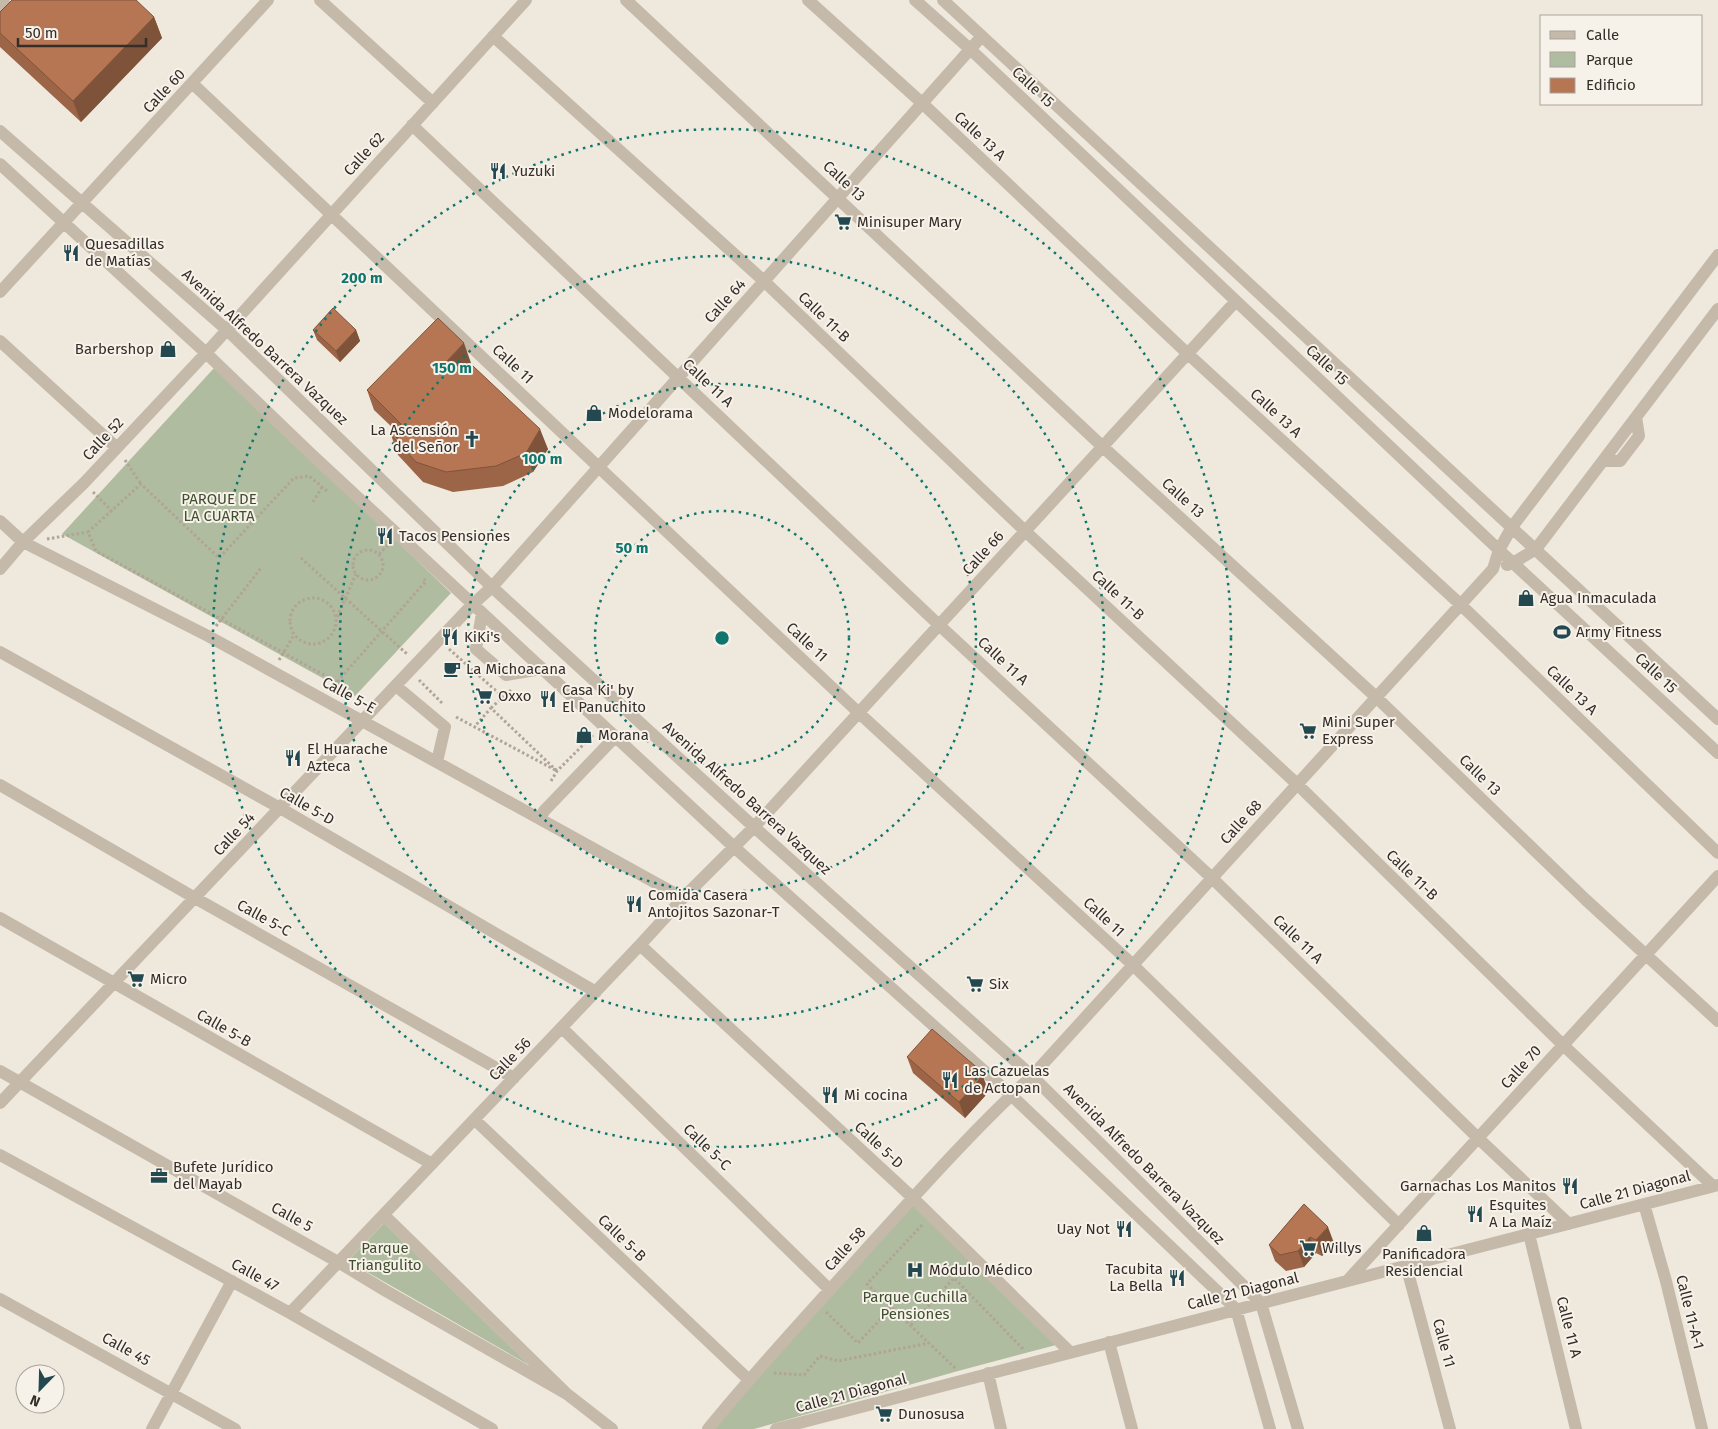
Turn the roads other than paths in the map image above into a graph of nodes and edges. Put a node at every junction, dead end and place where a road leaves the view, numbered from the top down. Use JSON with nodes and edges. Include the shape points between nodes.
{"nodes":[{"id":1,"x":0,"y":0,"type":"edge"},
{"id":2,"x":268,"y":0,"type":"edge"},
{"id":3,"x":320,"y":0,"type":"edge"},
{"id":4,"x":526,"y":0,"type":"edge"},
{"id":5,"x":626,"y":0,"type":"edge"},
{"id":6,"x":808,"y":0,"type":"edge"},
{"id":7,"x":915,"y":0,"type":"edge"},
{"id":8,"x":943,"y":0,"type":"edge"},
{"id":9,"x":0,"y":18,"type":"edge"},
{"id":10,"x":493,"y":36,"type":"junction"},
{"id":11,"x":982,"y":36,"type":"junction"},
{"id":12,"x":970,"y":49,"type":"junction"},
{"id":13,"x":193,"y":84,"type":"junction"},
{"id":14,"x":433,"y":103,"type":"junction"},
{"id":15,"x":922,"y":104,"type":"junction"},
{"id":16,"x":412,"y":125,"type":"junction"},
{"id":17,"x":0,"y":130,"type":"edge"},
{"id":18,"x":0,"y":164,"type":"edge"},
{"id":19,"x":838,"y":198,"type":"junction"},
{"id":20,"x":82,"y":204,"type":"junction"},
{"id":21,"x":332,"y":215,"type":"junction"},
{"id":22,"x":64,"y":224,"type":"junction"},
{"id":23,"x":1716,"y":262,"type":"edge"},
{"id":24,"x":764,"y":281,"type":"junction"},
{"id":25,"x":0,"y":292,"type":"edge"},
{"id":26,"x":1236,"y":301,"type":"junction"},
{"id":27,"x":1718,"y":308,"type":"edge"},
{"id":28,"x":227,"y":330,"type":"junction"},
{"id":29,"x":0,"y":341,"type":"edge"},
{"id":30,"x":206,"y":353,"type":"junction"},
{"id":31,"x":1188,"y":354,"type":"junction"},
{"id":32,"x":678,"y":377,"type":"junction"},
{"id":33,"x":1103,"y":447,"type":"junction"},
{"id":34,"x":117,"y":448,"type":"junction"},
{"id":35,"x":598,"y":467,"type":"junction"},
{"id":36,"x":0,"y":521,"type":"edge"},
{"id":37,"x":1512,"y":527,"type":"junction"},
{"id":38,"x":1025,"y":531,"type":"junction"},
{"id":39,"x":23,"y":542,"type":"junction"},
{"id":40,"x":1536,"y":549,"type":"junction"},
{"id":41,"x":1499,"y":550,"type":"junction"},
{"id":42,"x":1513,"y":563,"type":"junction"},
{"id":43,"x":1493,"y":568,"type":"junction"},
{"id":44,"x":0,"y":569,"type":"edge"},
{"id":45,"x":492,"y":587,"type":"junction"},
{"id":46,"x":1460,"y":604,"type":"junction"},
{"id":47,"x":477,"y":609,"type":"junction"},
{"id":48,"x":940,"y":625,"type":"junction"},
{"id":49,"x":0,"y":652,"type":"edge"},
{"id":50,"x":541,"y":669,"type":"junction"},
{"id":51,"x":396,"y":686,"type":"junction"},
{"id":52,"x":1376,"y":697,"type":"junction"},
{"id":53,"x":859,"y":713,"type":"junction"},
{"id":54,"x":1718,"y":719,"type":"edge"},
{"id":55,"x":363,"y":722,"type":"junction"},
{"id":56,"x":615,"y":738,"type":"junction"},
{"id":57,"x":1718,"y":753,"type":"edge"},
{"id":58,"x":437,"y":762,"type":"junction"},
{"id":59,"x":1297,"y":784,"type":"junction"},
{"id":60,"x":0,"y":785,"type":"edge"},
{"id":61,"x":280,"y":808,"type":"junction"},
{"id":62,"x":540,"y":819,"type":"junction"},
{"id":63,"x":754,"y":827,"type":"junction"},
{"id":64,"x":734,"y":847,"type":"junction"},
{"id":65,"x":1718,"y":853,"type":"edge"},
{"id":66,"x":1718,"y":876,"type":"edge"},
{"id":67,"x":1212,"y":878,"type":"junction"},
{"id":68,"x":195,"y":898,"type":"junction"},
{"id":69,"x":683,"y":898,"type":"junction"},
{"id":70,"x":0,"y":918,"type":"edge"},
{"id":71,"x":640,"y":946,"type":"junction"},
{"id":72,"x":1646,"y":955,"type":"junction"},
{"id":73,"x":1132,"y":965,"type":"junction"},
{"id":74,"x":114,"y":984,"type":"junction"},
{"id":75,"x":596,"y":992,"type":"junction"},
{"id":76,"x":1718,"y":1021,"type":"edge"},
{"id":77,"x":562,"y":1028,"type":"junction"},
{"id":78,"x":1563,"y":1045,"type":"junction"},
{"id":79,"x":0,"y":1071,"type":"edge"},
{"id":80,"x":1032,"y":1076,"type":"junction"},
{"id":81,"x":514,"y":1078,"type":"junction"},
{"id":82,"x":19,"y":1082,"type":"junction"},
{"id":83,"x":1011,"y":1095,"type":"junction"},
{"id":84,"x":0,"y":1103,"type":"edge"},
{"id":85,"x":474,"y":1120,"type":"junction"},
{"id":86,"x":1478,"y":1138,"type":"junction"},
{"id":87,"x":0,"y":1155,"type":"edge"},
{"id":88,"x":432,"y":1164,"type":"junction"},
{"id":89,"x":1716,"y":1186,"type":"edge"},
{"id":90,"x":913,"y":1198,"type":"junction"},
{"id":91,"x":1644,"y":1204,"type":"junction"},
{"id":92,"x":384,"y":1215,"type":"junction"},
{"id":93,"x":1569,"y":1224,"type":"junction"},
{"id":94,"x":1399,"y":1225,"type":"junction"},
{"id":95,"x":1529,"y":1234,"type":"junction"},
{"id":96,"x":338,"y":1262,"type":"junction"},
{"id":97,"x":1406,"y":1266,"type":"junction"},
{"id":98,"x":1348,"y":1280,"type":"junction"},
{"id":99,"x":232,"y":1281,"type":"junction"},
{"id":100,"x":830,"y":1290,"type":"junction"},
{"id":101,"x":0,"y":1299,"type":"edge"},
{"id":102,"x":1261,"y":1303,"type":"junction"},
{"id":103,"x":1236,"y":1309,"type":"junction"},
{"id":104,"x":290,"y":1313,"type":"junction"},
{"id":105,"x":1109,"y":1342,"type":"junction"},
{"id":106,"x":1070,"y":1352,"type":"junction"},
{"id":107,"x":988,"y":1373,"type":"junction"},
{"id":108,"x":752,"y":1375,"type":"junction"},
{"id":109,"x":171,"y":1393,"type":"junction"},
{"id":110,"x":567,"y":1394,"type":"junction"},
{"id":111,"x":152,"y":1429,"type":"edge"},
{"id":112,"x":235,"y":1429,"type":"edge"},
{"id":113,"x":492,"y":1429,"type":"edge"},
{"id":114,"x":612,"y":1429,"type":"edge"},
{"id":115,"x":708,"y":1429,"type":"edge"},
{"id":116,"x":776,"y":1429,"type":"edge"},
{"id":117,"x":1001,"y":1429,"type":"edge"},
{"id":118,"x":1132,"y":1429,"type":"edge"},
{"id":119,"x":1270,"y":1429,"type":"edge"},
{"id":120,"x":1298,"y":1429,"type":"edge"},
{"id":121,"x":1450,"y":1429,"type":"edge"},
{"id":122,"x":1576,"y":1429,"type":"edge"},
{"id":123,"x":1702,"y":1429,"type":"edge"}],
"edges":[{"from":1,"to":9,"type":"street","via":[[9,8]]},
{"from":2,"to":13,"type":"street","name":"Calle 60"},
{"from":3,"to":14,"type":"street"},
{"from":4,"to":10,"type":"street","name":"Calle 62"},
{"from":5,"to":19,"type":"street","name":"Calle 13"},
{"from":6,"to":15,"type":"street","name":"Calle 13 A"},
{"from":7,"to":12,"type":"street","name":"Calle 15"},
{"from":8,"to":11,"type":"street","name":"Calle 15"},
{"from":10,"to":14,"type":"street","name":"Calle 62"},
{"from":10,"to":24,"type":"street","name":"Calle 11-B"},
{"from":11,"to":12,"type":"street","name":"Calle 64"},
{"from":11,"to":37,"type":"street","name":"Calle 15"},
{"from":12,"to":15,"type":"street","name":"Calle 64"},
{"from":12,"to":26,"type":"street","name":"Calle 15"},
{"from":13,"to":20,"type":"street","name":"Calle 60"},
{"from":13,"to":21,"type":"street","name":"Calle 11"},
{"from":14,"to":16,"type":"street","name":"Calle 62"},
{"from":15,"to":19,"type":"street","name":"Calle 64"},
{"from":15,"to":31,"type":"street","name":"Calle 13 A"},
{"from":16,"to":21,"type":"street","name":"Calle 62"},
{"from":16,"to":32,"type":"street","name":"Calle 11 A"},
{"from":17,"to":20,"type":"street","name":"Avenida Alfredo Barrera Vazquez"},
{"from":18,"to":22,"type":"street"},
{"from":19,"to":24,"type":"street","name":"Calle 64"},
{"from":19,"to":33,"type":"street","name":"Calle 13"},
{"from":20,"to":22,"type":"street","name":"Calle 60"},
{"from":20,"to":28,"type":"street","name":"Avenida Alfredo Barrera Vazquez"},
{"from":21,"to":28,"type":"street","name":"Calle 62"},
{"from":21,"to":35,"type":"street","name":"Calle 11"},
{"from":22,"to":25,"type":"street","name":"Calle 60"},
{"from":22,"to":30,"type":"street"},
{"from":23,"to":37,"type":"street","name":"Calle 68"},
{"from":24,"to":32,"type":"street","name":"Calle 64"},
{"from":24,"to":38,"type":"street","name":"Calle 11-B"},
{"from":26,"to":31,"type":"street","name":"Calle 66"},
{"from":26,"to":41,"type":"street","name":"Calle 15"},
{"from":27,"to":40,"type":"street"},
{"from":28,"to":30,"type":"street","name":"Calle 52"},
{"from":28,"to":45,"type":"street","name":"Avenida Alfredo Barrera Vazquez"},
{"from":29,"to":34,"type":"street"},
{"from":30,"to":34,"type":"street","name":"Calle 52"},
{"from":30,"to":47,"type":"street"},
{"from":31,"to":33,"type":"street","name":"Calle 66"},
{"from":31,"to":46,"type":"street","name":"Calle 13 A"},
{"from":32,"to":35,"type":"street","name":"Calle 64"},
{"from":32,"to":48,"type":"street","name":"Calle 11 A"},
{"from":33,"to":38,"type":"street","name":"Calle 66"},
{"from":33,"to":52,"type":"street","name":"Calle 13"},
{"from":34,"to":39,"type":"street","name":"Calle 52"},
{"from":35,"to":45,"type":"street","name":"Calle 64"},
{"from":35,"to":53,"type":"street","name":"Calle 11"},
{"from":36,"to":39,"type":"street","name":"Calle 5-E"},
{"from":37,"to":40,"type":"street","name":"Calle 15"},
{"from":37,"to":41,"type":"street","name":"Calle 68"},
{"from":38,"to":48,"type":"street","name":"Calle 66"},
{"from":38,"to":59,"type":"street","name":"Calle 11-B"},
{"from":39,"to":44,"type":"street","name":"Calle 52"},
{"from":39,"to":55,"type":"street","name":"Calle 5-E","via":[[208,636]]},
{"from":40,"to":42,"type":"street"},
{"from":40,"to":54,"type":"street","name":"Calle 15"},
{"from":41,"to":42,"type":"street","name":"Calle 15"},
{"from":41,"to":43,"type":"street","name":"Calle 68"},
{"from":42,"to":43,"type":"street"},
{"from":42,"to":57,"type":"street","name":"Calle 15"},
{"from":43,"to":46,"type":"street","name":"Calle 68"},
{"from":45,"to":47,"type":"street","name":"Calle 54"},
{"from":45,"to":63,"type":"street","name":"Avenida Alfredo Barrera Vazquez"},
{"from":46,"to":52,"type":"street","name":"Calle 68"},
{"from":46,"to":65,"type":"street","name":"Calle 13 A"},
{"from":47,"to":50,"type":"street"},
{"from":47,"to":50,"type":"street","via":[[476,649],[506,675]]},
{"from":47,"to":51,"type":"street","name":"Calle 54"},
{"from":48,"to":53,"type":"street","name":"Calle 66"},
{"from":48,"to":67,"type":"street","name":"Calle 11 A"},
{"from":49,"to":61,"type":"street","name":"Calle 5-D"},
{"from":50,"to":56,"type":"street"},
{"from":51,"to":55,"type":"street","name":"Calle 54"},
{"from":51,"to":58,"type":"street","via":[[444,726]]},
{"from":52,"to":59,"type":"street","name":"Calle 68"},
{"from":52,"to":72,"type":"street","name":"Calle 13"},
{"from":53,"to":63,"type":"street","name":"Calle 66"},
{"from":53,"to":73,"type":"street","name":"Calle 11"},
{"from":55,"to":58,"type":"street","name":"Calle 5-E"},
{"from":55,"to":61,"type":"street","name":"Calle 54"},
{"from":56,"to":62,"type":"street","via":[[544,811]]},
{"from":56,"to":64,"type":"street"},
{"from":58,"to":62,"type":"street","name":"Calle 5-E"},
{"from":59,"to":67,"type":"street","name":"Calle 68"},
{"from":59,"to":78,"type":"street","name":"Calle 11-B"},
{"from":60,"to":68,"type":"street","name":"Calle 5-C"},
{"from":61,"to":68,"type":"street","name":"Calle 54"},
{"from":61,"to":75,"type":"street","name":"Calle 5-D"},
{"from":62,"to":69,"type":"street","name":"Calle 5-E"},
{"from":63,"to":64,"type":"street","name":"Calle 56"},
{"from":63,"to":80,"type":"street","name":"Avenida Alfredo Barrera Vazquez"},
{"from":64,"to":69,"type":"street","name":"Calle 56"},
{"from":64,"to":83,"type":"street"},
{"from":66,"to":72,"type":"street","name":"Calle 70"},
{"from":67,"to":73,"type":"street","name":"Calle 68"},
{"from":67,"to":86,"type":"street","name":"Calle 11 A"},
{"from":68,"to":74,"type":"street","name":"Calle 54"},
{"from":68,"to":81,"type":"street","name":"Calle 5-C"},
{"from":69,"to":71,"type":"street","name":"Calle 56"},
{"from":70,"to":74,"type":"street","name":"Calle 5-B"},
{"from":71,"to":75,"type":"street","name":"Calle 56"},
{"from":71,"to":90,"type":"street","name":"Calle 5-D"},
{"from":72,"to":76,"type":"street","name":"Calle 13"},
{"from":72,"to":78,"type":"street","name":"Calle 70"},
{"from":73,"to":80,"type":"street","name":"Calle 68"},
{"from":73,"to":94,"type":"street","name":"Calle 11"},
{"from":74,"to":82,"type":"street","name":"Calle 54"},
{"from":74,"to":88,"type":"street","name":"Calle 5-B"},
{"from":75,"to":77,"type":"street","name":"Calle 56"},
{"from":77,"to":81,"type":"street","name":"Calle 56"},
{"from":77,"to":100,"type":"street","name":"Calle 5-C"},
{"from":78,"to":86,"type":"street","name":"Calle 70"},
{"from":78,"to":89,"type":"street","name":"Calle 11-B"},
{"from":79,"to":82,"type":"street","name":"Calle 5"},
{"from":80,"to":83,"type":"street","name":"Calle 68"},
{"from":80,"to":102,"type":"street","name":"Avenida Alfredo Barrera Vazquez"},
{"from":81,"to":85,"type":"street","name":"Calle 56"},
{"from":82,"to":84,"type":"street","name":"Calle 54"},
{"from":82,"to":96,"type":"street","name":"Calle 5"},
{"from":83,"to":90,"type":"street","name":"Calle 58"},
{"from":83,"to":103,"type":"street"},
{"from":85,"to":88,"type":"street","name":"Calle 56"},
{"from":85,"to":108,"type":"street","name":"Calle 5-B"},
{"from":86,"to":93,"type":"street","name":"Calle 11 A"},
{"from":86,"to":94,"type":"street","name":"Calle 70"},
{"from":87,"to":99,"type":"street","name":"Calle 47"},
{"from":88,"to":92,"type":"street","name":"Calle 56"},
{"from":89,"to":91,"type":"street","name":"Calle 21 Diagonal"},
{"from":90,"to":100,"type":"street","name":"Calle 58"},
{"from":90,"to":106,"type":"street","name":"Calle 5-D"},
{"from":91,"to":93,"type":"street","name":"Calle 21 Diagonal"},
{"from":91,"to":123,"type":"street","name":"Calle 11-A-1"},
{"from":92,"to":96,"type":"street","name":"Calle 56"},
{"from":92,"to":110,"type":"street","name":"Calle 5"},
{"from":93,"to":95,"type":"street","name":"Calle 21 Diagonal"},
{"from":94,"to":98,"type":"street","name":"Calle 70"},
{"from":95,"to":97,"type":"street","name":"Calle 21 Diagonal"},
{"from":95,"to":122,"type":"street","name":"Calle 11 A"},
{"from":96,"to":104,"type":"street","name":"Calle 56"},
{"from":96,"to":110,"type":"street","name":"Calle 5"},
{"from":97,"to":98,"type":"street","name":"Calle 21 Diagonal"},
{"from":97,"to":121,"type":"street","name":"Calle 11"},
{"from":98,"to":102,"type":"street","name":"Calle 21 Diagonal"},
{"from":99,"to":104,"type":"street","name":"Calle 47"},
{"from":99,"to":109,"type":"street"},
{"from":100,"to":108,"type":"street","name":"Calle 58"},
{"from":101,"to":109,"type":"street","name":"Calle 45"},
{"from":102,"to":103,"type":"street","name":"Calle 21 Diagonal"},
{"from":102,"to":120,"type":"street","name":"Avenida Alfredo Barrera Vazquez"},
{"from":103,"to":105,"type":"street","name":"Calle 21 Diagonal"},
{"from":103,"to":119,"type":"street"},
{"from":104,"to":113,"type":"street","name":"Calle 47"},
{"from":105,"to":106,"type":"street","name":"Calle 21 Diagonal"},
{"from":105,"to":118,"type":"street"},
{"from":106,"to":107,"type":"street","name":"Calle 21 Diagonal"},
{"from":107,"to":116,"type":"street","name":"Calle 21 Diagonal"},
{"from":107,"to":117,"type":"street"},
{"from":108,"to":115,"type":"street","name":"Calle 58"},
{"from":109,"to":111,"type":"street"},
{"from":109,"to":112,"type":"street","name":"Calle 45"},
{"from":110,"to":114,"type":"street","name":"Calle 5"}]}
